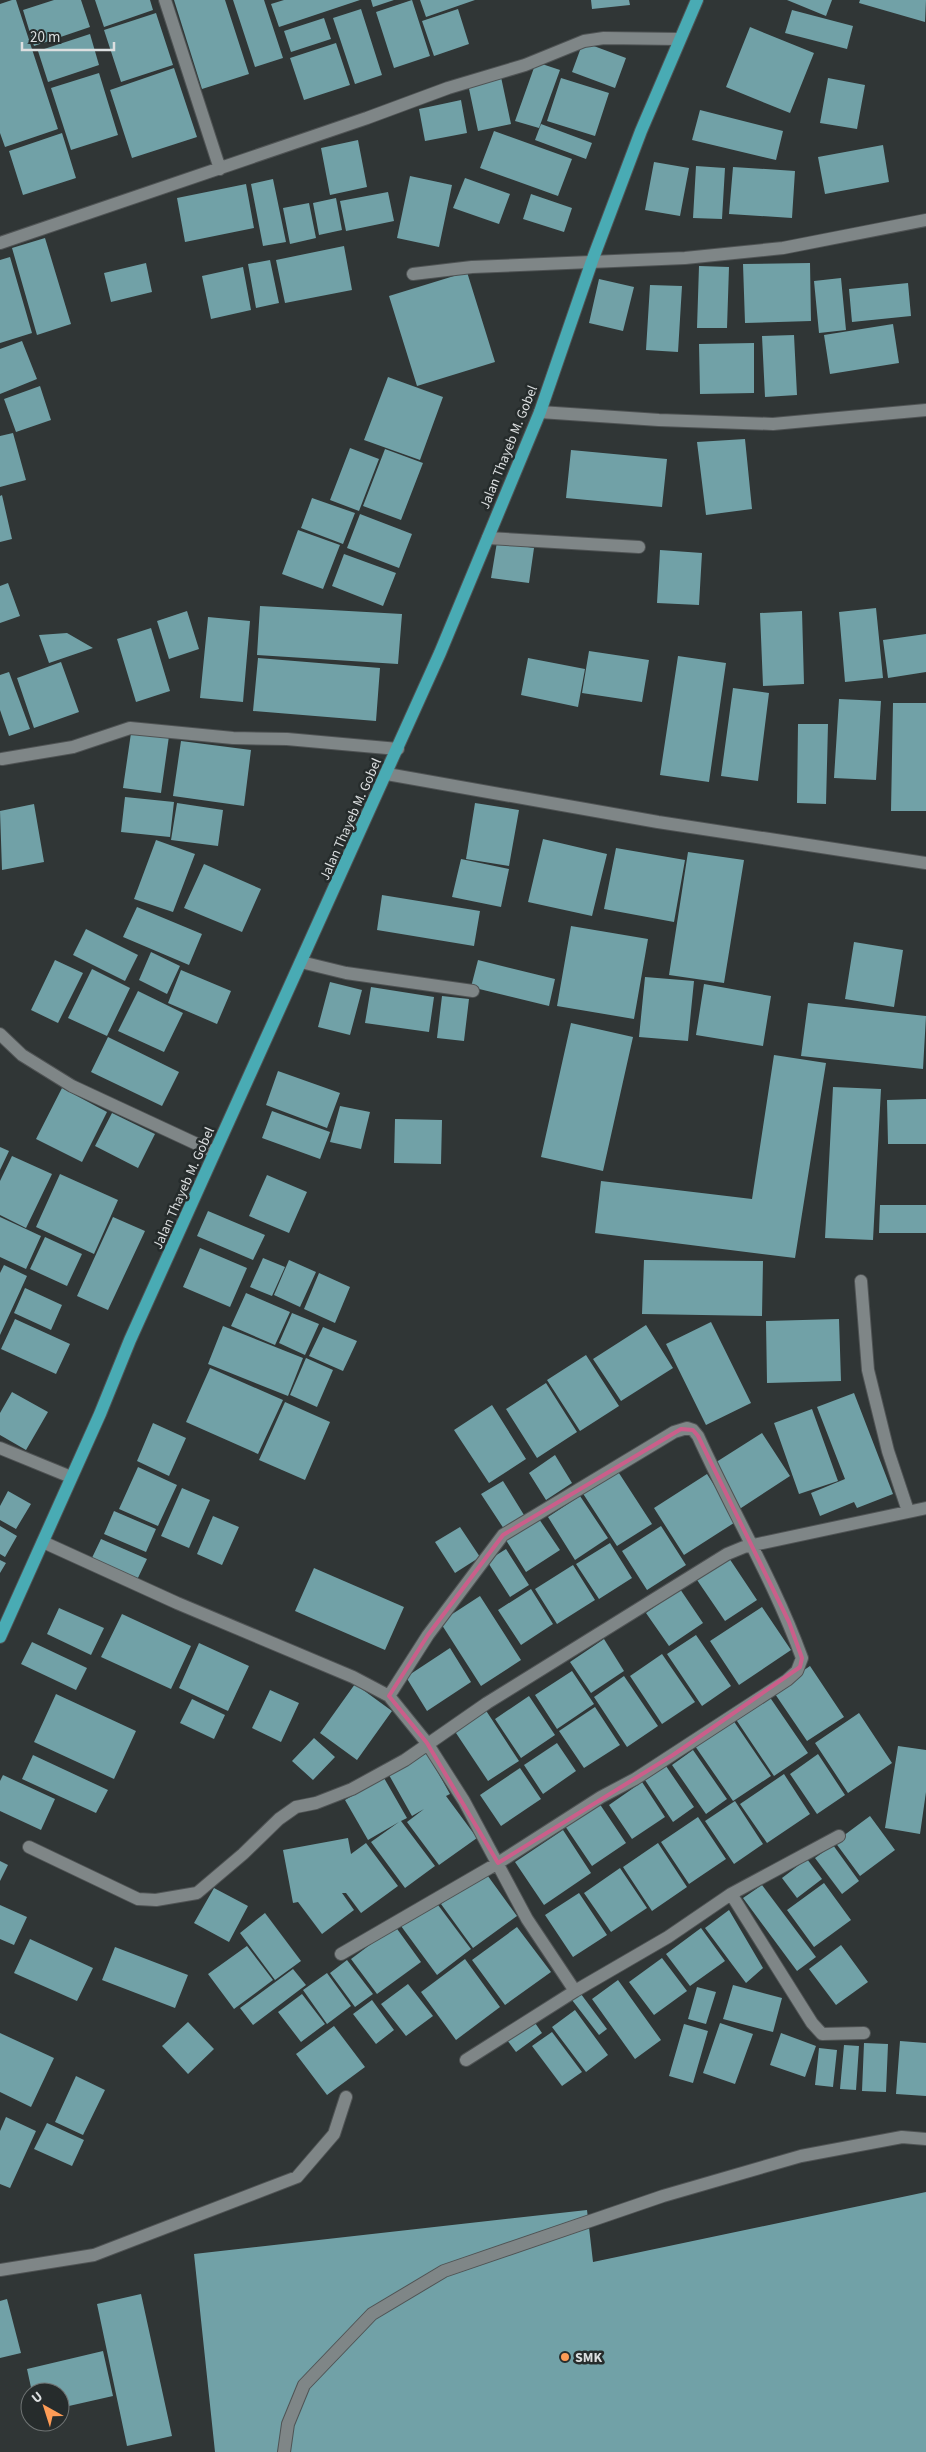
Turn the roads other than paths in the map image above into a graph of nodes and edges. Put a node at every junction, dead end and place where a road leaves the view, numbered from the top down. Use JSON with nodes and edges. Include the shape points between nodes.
{"nodes":[{"id":1,"x":165,"y":0,"type":"edge"},
{"id":2,"x":697,"y":0,"type":"edge"},
{"id":3,"x":679,"y":39,"type":"junction"},
{"id":4,"x":220,"y":169,"type":"junction"},
{"id":5,"x":926,"y":220,"type":"edge"},
{"id":6,"x":0,"y":243,"type":"edge"},
{"id":7,"x":592,"y":261,"type":"junction"},
{"id":8,"x":412,"y":274,"type":"dead end"},
{"id":9,"x":926,"y":410,"type":"edge"},
{"id":10,"x":540,"y":412,"type":"junction"},
{"id":11,"x":488,"y":538,"type":"junction"},
{"id":12,"x":639,"y":547,"type":"dead end"},
{"id":13,"x":398,"y":749,"type":"junction"},
{"id":14,"x":2,"y":759,"type":"dead end"},
{"id":15,"x":387,"y":774,"type":"junction"},
{"id":16,"x":926,"y":863,"type":"edge"},
{"id":17,"x":302,"y":962,"type":"junction"},
{"id":18,"x":473,"y":991,"type":"dead end"},
{"id":19,"x":0,"y":1034,"type":"edge"},
{"id":20,"x":214,"y":1152,"type":"junction"},
{"id":21,"x":861,"y":1281,"type":"dead end"},
{"id":22,"x":0,"y":1448,"type":"edge"},
{"id":23,"x":71,"y":1477,"type":"junction"},
{"id":24,"x":926,"y":1508,"type":"edge"},
{"id":25,"x":908,"y":1511,"type":"junction"},
{"id":26,"x":43,"y":1542,"type":"junction"},
{"id":27,"x":754,"y":1545,"type":"junction"},
{"id":28,"x":0,"y":1637,"type":"edge"},
{"id":29,"x":389,"y":1696,"type":"junction"},
{"id":30,"x":427,"y":1743,"type":"junction"},
{"id":31,"x":839,"y":1836,"type":"dead end"},
{"id":32,"x":29,"y":1847,"type":"dead end"},
{"id":33,"x":498,"y":1863,"type":"junction"},
{"id":34,"x":732,"y":1894,"type":"junction"},
{"id":35,"x":342,"y":1954,"type":"dead end"},
{"id":36,"x":575,"y":1991,"type":"junction"},
{"id":37,"x":864,"y":2033,"type":"dead end"},
{"id":38,"x":466,"y":2060,"type":"dead end"},
{"id":39,"x":346,"y":2097,"type":"dead end"},
{"id":40,"x":926,"y":2139,"type":"edge"},
{"id":41,"x":0,"y":2270,"type":"edge"},
{"id":42,"x":284,"y":2452,"type":"edge"}],
"edges":[{"from":1,"to":4,"type":"street"},
{"from":2,"to":3,"type":"main road","name":"Jalan Thayeb M. Gobel"},
{"from":3,"to":4,"type":"street","via":[[604,38],[584,41],[525,65],[448,88]]},
{"from":3,"to":7,"type":"main road","name":"Jalan Thayeb M. Gobel"},
{"from":4,"to":6,"type":"street"},
{"from":5,"to":7,"type":"street","via":[[783,248],[685,258]]},
{"from":7,"to":8,"type":"street","via":[[472,267]]},
{"from":7,"to":10,"type":"main road","name":"Jalan Thayeb M. Gobel"},
{"from":9,"to":10,"type":"street","via":[[773,424]]},
{"from":10,"to":11,"type":"main road","name":"Jalan Thayeb M. Gobel"},
{"from":11,"to":12,"type":"street"},
{"from":11,"to":13,"type":"main road","name":"Jalan Thayeb M. Gobel"},
{"from":13,"to":14,"type":"street","via":[[130,728],[73,748]]},
{"from":13,"to":15,"type":"main road","name":"Jalan Thayeb M. Gobel"},
{"from":15,"to":16,"type":"street","via":[[658,822]]},
{"from":15,"to":17,"type":"main road","name":"Jalan Thayeb M. Gobel"},
{"from":17,"to":18,"type":"street","via":[[346,972]]},
{"from":17,"to":20,"type":"main road","name":"Jalan Thayeb M. Gobel"},
{"from":19,"to":20,"type":"street","via":[[22,1056],[72,1086]]},
{"from":20,"to":23,"type":"main road","name":"Jalan Thayeb M. Gobel"},
{"from":21,"to":25,"type":"street","via":[[866,1352],[873,1392]]},
{"from":22,"to":23,"type":"street"},
{"from":23,"to":26,"type":"main road","name":"Jalan Thayeb M. Gobel"},
{"from":24,"to":25,"type":"street"},
{"from":25,"to":27,"type":"street"},
{"from":26,"to":28,"type":"main road","name":"Jalan Thayeb M. Gobel"},
{"from":26,"to":29,"type":"street","via":[[353,1677]]},
{"from":27,"to":29,"type":"street","via":[[698,1436],[693,1430],[681,1429],[502,1535],[428,1635]]},
{"from":27,"to":30,"type":"street","via":[[734,1551],[709,1565]]},
{"from":27,"to":33,"type":"street","via":[[802,1658],[798,1671],[635,1780],[601,1797]]},
{"from":29,"to":30,"type":"street"},
{"from":30,"to":32,"type":"street","via":[[405,1760],[352,1789],[296,1807],[196,1892],[156,1900],[138,1899]]},
{"from":30,"to":33,"type":"street"},
{"from":31,"to":34,"type":"street"},
{"from":33,"to":35,"type":"street"},
{"from":33,"to":36,"type":"street","via":[[527,1919]]},
{"from":34,"to":36,"type":"street","via":[[668,1937]]},
{"from":34,"to":37,"type":"street","via":[[822,2034]]},
{"from":36,"to":38,"type":"street"},
{"from":39,"to":41,"type":"street","via":[[334,2134],[297,2177],[94,2256]]},
{"from":40,"to":42,"type":"street","via":[[902,2137],[802,2156],[663,2196],[444,2271],[372,2314],[304,2385],[288,2424]]}]}
